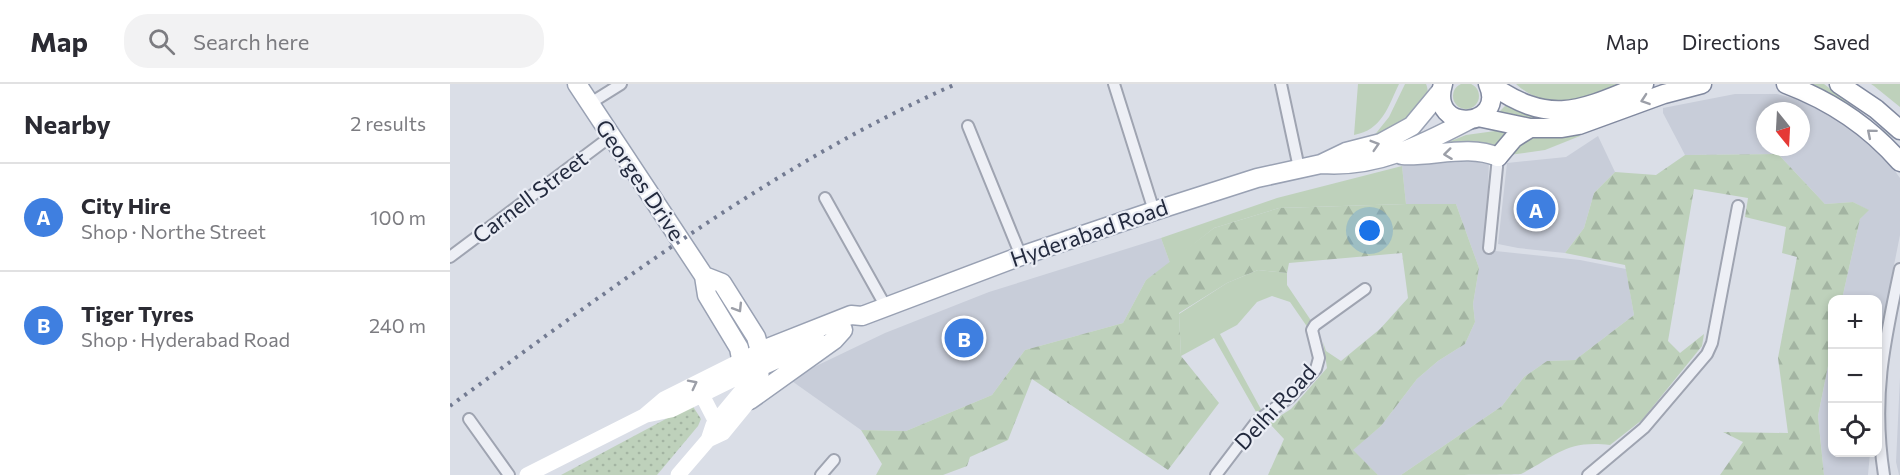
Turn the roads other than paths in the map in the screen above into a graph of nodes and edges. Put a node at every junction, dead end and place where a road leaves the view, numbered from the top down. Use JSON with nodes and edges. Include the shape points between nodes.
{"nodes":[{"id":1,"x":576,"y":84,"type":"edge"},
{"id":2,"x":621,"y":84,"type":"edge"},
{"id":3,"x":1114,"y":84,"type":"edge"},
{"id":4,"x":1281,"y":84,"type":"edge"},
{"id":5,"x":1489,"y":84,"type":"edge"},
{"id":6,"x":1644,"y":84,"type":"edge"},
{"id":7,"x":1702,"y":84,"type":"edge"},
{"id":8,"x":1786,"y":84,"type":"edge"},
{"id":9,"x":1839,"y":84,"type":"edge"},
{"id":10,"x":1442,"y":88,"type":"edge"},
{"id":11,"x":588,"y":104,"type":"junction"},
{"id":12,"x":1474,"y":119,"type":"junction"},
{"id":13,"x":968,"y":126,"type":"dead end"},
{"id":14,"x":1530,"y":128,"type":"junction"},
{"id":15,"x":1900,"y":130,"type":"edge"},
{"id":16,"x":610,"y":137,"type":"junction"},
{"id":17,"x":1396,"y":155,"type":"junction"},
{"id":18,"x":1498,"y":157,"type":"junction"},
{"id":19,"x":1900,"y":162,"type":"edge"},
{"id":20,"x":1321,"y":164,"type":"junction"},
{"id":21,"x":1299,"y":168,"type":"junction"},
{"id":22,"x":825,"y":198,"type":"dead end"},
{"id":23,"x":1738,"y":206,"type":"dead end"},
{"id":24,"x":1154,"y":211,"type":"junction"},
{"id":25,"x":1489,"y":248,"type":"dead end"},
{"id":26,"x":1021,"y":256,"type":"junction"},
{"id":27,"x":450,"y":257,"type":"edge"},
{"id":28,"x":1900,"y":269,"type":"edge"},
{"id":29,"x":704,"y":276,"type":"junction"},
{"id":30,"x":1365,"y":289,"type":"dead end"},
{"id":31,"x":886,"y":307,"type":"junction"},
{"id":32,"x":862,"y":316,"type":"junction"},
{"id":33,"x":843,"y":330,"type":"junction"},
{"id":34,"x":761,"y":358,"type":"junction"},
{"id":35,"x":742,"y":367,"type":"junction"},
{"id":36,"x":701,"y":393,"type":"junction"},
{"id":37,"x":750,"y":400,"type":"junction"},
{"id":38,"x":644,"y":416,"type":"junction"},
{"id":39,"x":469,"y":419,"type":"dead end"},
{"id":40,"x":716,"y":422,"type":"junction"},
{"id":41,"x":708,"y":441,"type":"junction"},
{"id":42,"x":834,"y":460,"type":"dead end"},
{"id":43,"x":680,"y":474,"type":"edge"},
{"id":44,"x":509,"y":475,"type":"edge"},
{"id":45,"x":527,"y":475,"type":"edge"},
{"id":46,"x":821,"y":475,"type":"edge"},
{"id":47,"x":1216,"y":475,"type":"edge"},
{"id":48,"x":1588,"y":475,"type":"edge"},
{"id":49,"x":1884,"y":475,"type":"edge"}],
"edges":[{"from":1,"to":11,"type":"main road","name":"Georges Drive"},
{"from":2,"to":11,"type":"street"},
{"from":3,"to":24,"type":"street"},
{"from":4,"to":21,"type":"street"},
{"from":5,"to":6,"type":"main road","via":[[1515,101],[1550,110],[1581,107]]},
{"from":5,"to":12,"type":"main road","via":[[1489,105]]},
{"from":7,"to":14,"type":"main road","one_way":true,"via":[[1579,125]]},
{"from":19,"to":8,"type":"main road","one_way":true,"via":[[1856,120],[1818,97]]},
{"from":9,"to":15,"type":"main road"},
{"from":10,"to":12,"type":"main road","via":[[1443,104],[1450,115]]},
{"from":20,"to":10,"type":"main road","name":"Hyderabad Road","one_way":true,"via":[[1403,133],[1422,117]]},
{"from":11,"to":16,"type":"main road","name":"Georges Drive"},
{"from":12,"to":14,"type":"main road"},
{"from":12,"to":17,"type":"main road","name":"Hyderabad Road"},
{"from":13,"to":26,"type":"street"},
{"from":14,"to":18,"type":"main road","via":[[1514,138]]},
{"from":16,"to":27,"type":"street","name":"Carnell Street"},
{"from":16,"to":29,"type":"main road","name":"Georges Drive"},
{"from":18,"to":17,"type":"main road","one_way":true,"via":[[1484,151]]},
{"from":17,"to":20,"type":"main road","name":"Hyderabad Road","via":[[1349,166]]},
{"from":18,"to":25,"type":"street"},
{"from":20,"to":21,"type":"main road","name":"Hyderabad Road"},
{"from":21,"to":24,"type":"main road","name":"Hyderabad Road"},
{"from":22,"to":31,"type":"street"},
{"from":23,"to":48,"type":"street","via":[[1707,354],[1644,428]]},
{"from":24,"to":26,"type":"main road","name":"Hyderabad Road"},
{"from":26,"to":31,"type":"main road","name":"Hyderabad Road"},
{"from":28,"to":49,"type":"street","via":[[1884,340],[1878,393]]},
{"from":29,"to":34,"type":"main road","name":"Georges Drive","one_way":true,"via":[[722,283],[756,337]]},
{"from":29,"to":35,"type":"main road","name":"Georges Drive","via":[[707,295],[738,348]]},
{"from":30,"to":47,"type":"street","name":"Delhi Road","via":[[1315,325],[1312,330],[1319,358],[1316,369],[1290,397],[1257,421]]},
{"from":31,"to":32,"type":"main road","name":"Hyderabad Road"},
{"from":32,"to":33,"type":"main road","name":"Hyderabad Road"},
{"from":32,"to":34,"type":"main road","name":"Hyderabad Road","via":[[851,315]]},
{"from":33,"to":34,"type":"main road","name":"Hyderabad Road"},
{"from":33,"to":37,"type":"main road"},
{"from":34,"to":35,"type":"main road","name":"Hyderabad Road"},
{"from":34,"to":37,"type":"main road","via":[[758,387]]},
{"from":35,"to":36,"type":"main road"},
{"from":38,"to":35,"type":"main road","one_way":true,"via":[[664,399]]},
{"from":35,"to":40,"type":"main road","via":[[742,389]]},
{"from":36,"to":38,"type":"main road","via":[[671,410]]},
{"from":36,"to":40,"type":"main road"},
{"from":37,"to":41,"type":"main road","via":[[723,433]]},
{"from":38,"to":45,"type":"main road"},
{"from":39,"to":44,"type":"street"},
{"from":40,"to":41,"type":"main road"},
{"from":41,"to":43,"type":"main road"},
{"from":42,"to":46,"type":"street"}]}
